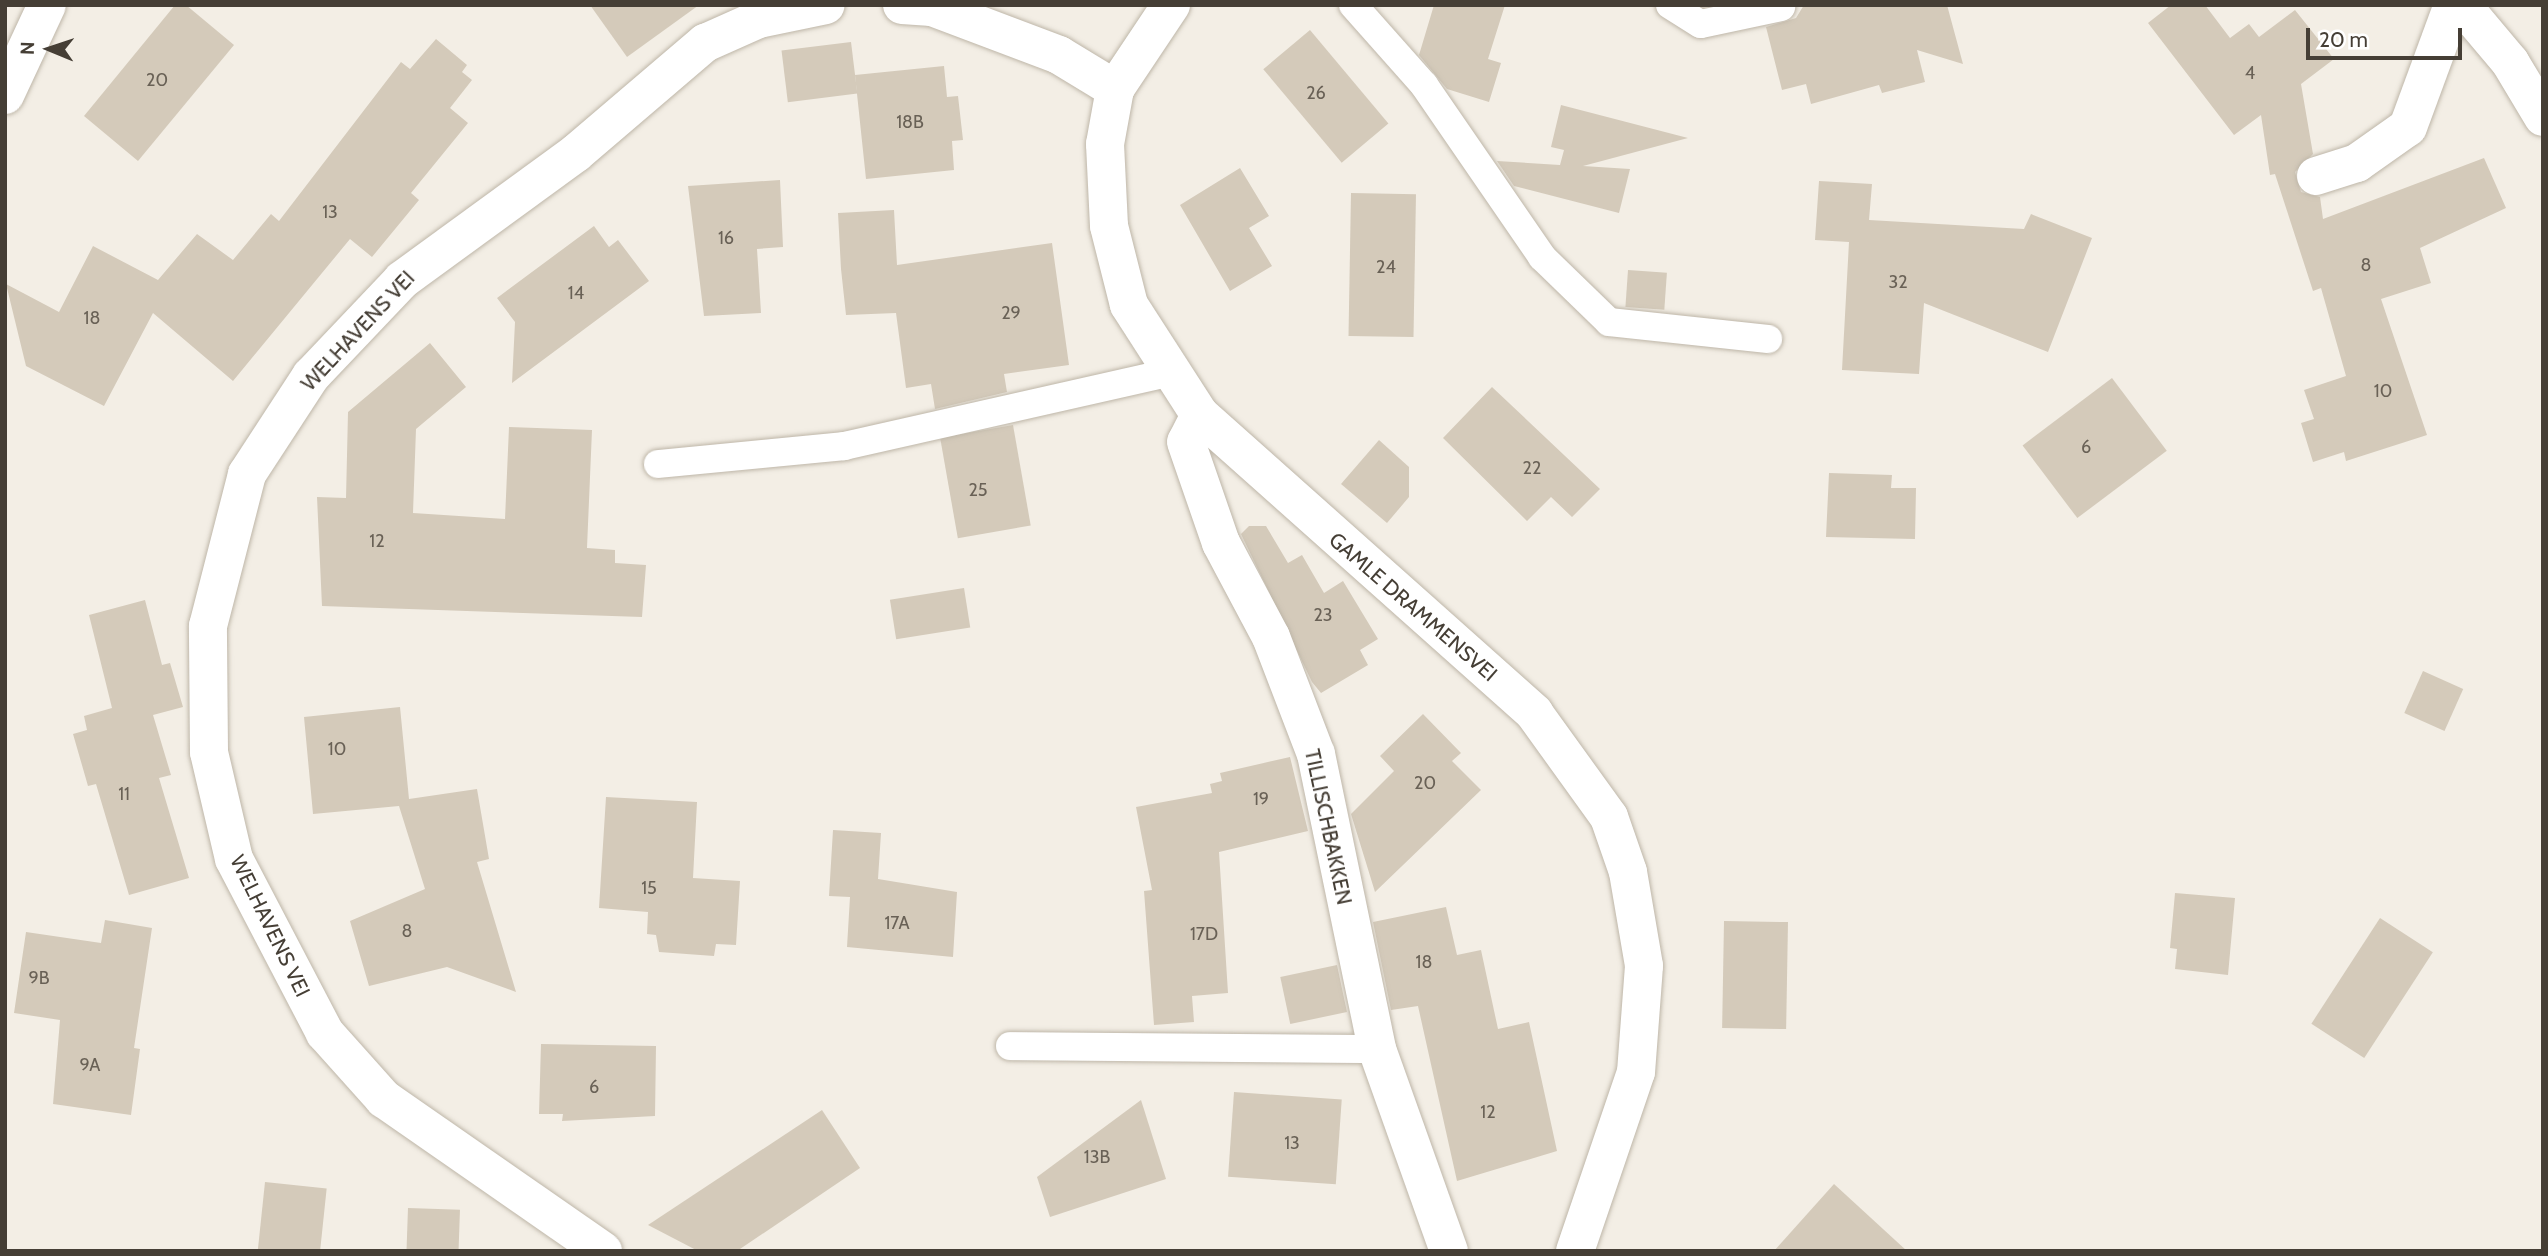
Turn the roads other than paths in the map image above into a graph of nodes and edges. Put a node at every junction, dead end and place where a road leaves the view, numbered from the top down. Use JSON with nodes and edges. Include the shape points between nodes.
{"nodes":[{"id":1,"x":47,"y":5,"type":"edge"},
{"id":2,"x":826,"y":5,"type":"edge"},
{"id":3,"x":902,"y":5,"type":"edge"},
{"id":4,"x":1171,"y":5,"type":"edge"},
{"id":5,"x":1353,"y":5,"type":"edge"},
{"id":6,"x":1670,"y":5,"type":"edge"},
{"id":7,"x":2453,"y":5,"type":"edge"},
{"id":8,"x":2462,"y":5,"type":"edge"},
{"id":9,"x":1781,"y":7,"type":"edge"},
{"id":10,"x":1115,"y":89,"type":"junction"},
{"id":11,"x":5,"y":95,"type":"edge"},
{"id":12,"x":2543,"y":117,"type":"edge"},
{"id":13,"x":2316,"y":176,"type":"dead end"},
{"id":14,"x":1768,"y":339,"type":"dead end"},
{"id":15,"x":1169,"y":373,"type":"junction"},
{"id":16,"x":1200,"y":415,"type":"junction"},
{"id":17,"x":658,"y":464,"type":"dead end"},
{"id":18,"x":1010,"y":1046,"type":"dead end"},
{"id":19,"x":1377,"y":1049,"type":"junction"},
{"id":20,"x":603,"y":1251,"type":"edge"},
{"id":21,"x":1449,"y":1251,"type":"edge"},
{"id":22,"x":1574,"y":1251,"type":"edge"}],
"edges":[{"from":1,"to":11,"type":"street"},
{"from":2,"to":20,"type":"street","name":"WELHAVENS VEI","via":[[759,19],[705,43],[576,153],[402,280],[311,376],[247,474],[208,626],[209,752],[234,859],[326,1033],[384,1099]]},
{"from":3,"to":10,"type":"street","via":[[932,7],[1059,55]]},
{"from":4,"to":10,"type":"street","name":"GAMLE DRAMMENSVEI"},
{"from":5,"to":14,"type":"lane","via":[[1424,85],[1542,257],[1609,322]]},
{"from":6,"to":9,"type":"lane","via":[[1701,24]]},
{"from":7,"to":13,"type":"street","via":[[2408,127],[2357,163]]},
{"from":8,"to":12,"type":"street","via":[[2510,62]]},
{"from":10,"to":15,"type":"street","name":"GAMLE DRAMMENSVEI","via":[[1105,144],[1109,226],[1129,304]]},
{"from":15,"to":16,"type":"street","name":"GAMLE DRAMMENSVEI"},
{"from":15,"to":17,"type":"lane","via":[[844,446]]},
{"from":16,"to":19,"type":"street","name":"TILLISCHBAKKEN","via":[[1186,442],[1221,543],[1271,637],[1315,754]]},
{"from":16,"to":22,"type":"street","name":"GAMLE DRAMMENSVEI","via":[[1534,713],[1609,817],[1628,872],[1644,966],[1636,1072]]},
{"from":18,"to":19,"type":"lane"},
{"from":19,"to":21,"type":"street","name":"TILLISCHBAKKEN"}]}
